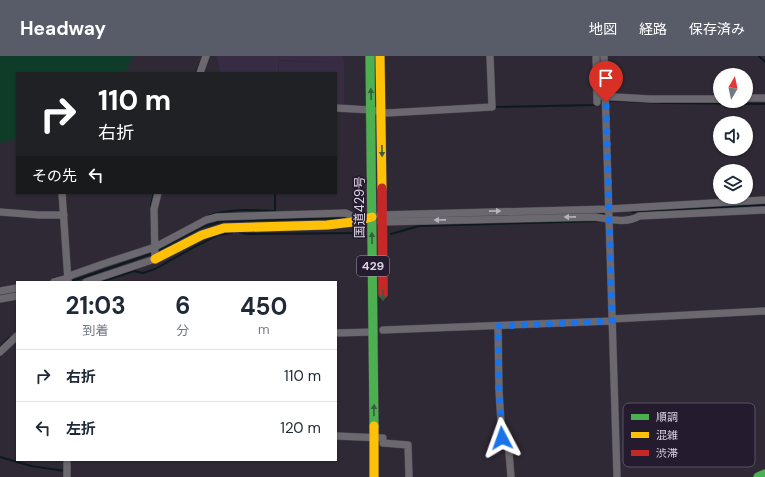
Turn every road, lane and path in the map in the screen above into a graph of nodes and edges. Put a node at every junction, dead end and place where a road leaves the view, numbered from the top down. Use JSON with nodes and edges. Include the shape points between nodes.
{"nodes":[{"id":1,"x":206,"y":56,"type":"edge"},
{"id":2,"x":370,"y":56,"type":"edge"},
{"id":3,"x":380,"y":56,"type":"edge"},
{"id":4,"x":490,"y":56,"type":"edge"},
{"id":5,"x":596,"y":56,"type":"edge"},
{"id":6,"x":604,"y":56,"type":"edge"},
{"id":7,"x":200,"y":72,"type":"edge"},
{"id":8,"x":602,"y":98,"type":"junction"},
{"id":9,"x":753,"y":98,"type":"edge"},
{"id":10,"x":765,"y":98,"type":"edge"},
{"id":11,"x":713,"y":99,"type":"edge"},
{"id":12,"x":337,"y":108,"type":"edge"},
{"id":13,"x":372,"y":110,"type":"junction"},
{"id":14,"x":382,"y":112,"type":"junction"},
{"id":15,"x":62,"y":194,"type":"edge"},
{"id":16,"x":158,"y":194,"type":"edge"},
{"id":17,"x":765,"y":200,"type":"edge"},
{"id":18,"x":765,"y":210,"type":"edge"},
{"id":19,"x":0,"y":212,"type":"edge"},
{"id":20,"x":609,"y":213,"type":"junction"},
{"id":21,"x":64,"y":215,"type":"junction"},
{"id":22,"x":372,"y":217,"type":"junction"},
{"id":23,"x":383,"y":218,"type":"junction"},
{"id":24,"x":155,"y":249,"type":"junction"},
{"id":25,"x":68,"y":277,"type":"edge"},
{"id":26,"x":57,"y":281,"type":"edge"},
{"id":27,"x":88,"y":281,"type":"edge"},
{"id":28,"x":16,"y":288,"type":"edge"},
{"id":29,"x":0,"y":291,"type":"edge"},
{"id":30,"x":16,"y":296,"type":"edge"},
{"id":31,"x":0,"y":298,"type":"edge"},
{"id":32,"x":383,"y":307,"type":"dead end"},
{"id":33,"x":765,"y":311,"type":"edge"},
{"id":34,"x":612,"y":320,"type":"junction"},
{"id":35,"x":498,"y":326,"type":"junction"},
{"id":36,"x":381,"y":331,"type":"junction"},
{"id":37,"x":337,"y":333,"type":"edge"},
{"id":38,"x":16,"y":337,"type":"edge"},
{"id":39,"x":0,"y":352,"type":"edge"},
{"id":40,"x":383,"y":400,"type":"dead end"},
{"id":41,"x":337,"y":436,"type":"edge"},
{"id":42,"x":380,"y":440,"type":"junction"},
{"id":43,"x":67,"y":461,"type":"edge"},
{"id":44,"x":383,"y":463,"type":"dead end"},
{"id":45,"x":765,"y":474,"type":"edge"},
{"id":46,"x":67,"y":477,"type":"edge"},
{"id":47,"x":374,"y":477,"type":"edge"},
{"id":48,"x":409,"y":477,"type":"edge"},
{"id":49,"x":511,"y":477,"type":"edge"},
{"id":50,"x":616,"y":477,"type":"edge"},
{"id":51,"x":758,"y":477,"type":"edge"}],
"edges":[{"from":1,"to":7,"type":"street"},
{"from":13,"to":2,"type":"main road","name":"国道429号","number":"429","one_way":true},
{"from":3,"to":14,"type":"main road","name":"国道429号","number":"429"},
{"from":4,"to":14,"type":"street","via":[[492,107]]},
{"from":5,"to":8,"type":"street"},
{"from":6,"to":8,"type":"street"},
{"from":8,"to":11,"type":"street"},
{"from":8,"to":20,"type":"street"},
{"from":9,"to":10,"type":"street"},
{"from":12,"to":13,"type":"street"},
{"from":13,"to":14,"type":"street"},
{"from":13,"to":22,"type":"main road","name":"国道429号","number":"429"},
{"from":14,"to":23,"type":"main road","name":"国道429号","number":"429","one_way":true},
{"from":15,"to":21,"type":"street"},
{"from":16,"to":24,"type":"street","via":[[154,210]]},
{"from":17,"to":20,"type":"street"},
{"from":18,"to":20,"type":"street","via":[[639,216],[634,219],[618,220]]},
{"from":19,"to":21,"type":"street"},
{"from":20,"to":23,"type":"street"},
{"from":20,"to":34,"type":"street"},
{"from":21,"to":25,"type":"street"},
{"from":22,"to":23,"type":"street"},
{"from":22,"to":24,"type":"main road","via":[[327,225],[224,228]]},
{"from":36,"to":22,"type":"main road","name":"国道429号","number":"429","one_way":true},
{"from":23,"to":32,"type":"main road","name":"国道429号","number":"429","one_way":true},
{"from":24,"to":25,"type":"street"},
{"from":24,"to":27,"type":"street"},
{"from":25,"to":26,"type":"street"},
{"from":28,"to":29,"type":"street"},
{"from":30,"to":31,"type":"street"},
{"from":33,"to":34,"type":"street"},
{"from":34,"to":35,"type":"street"},
{"from":34,"to":50,"type":"street"},
{"from":35,"to":36,"type":"street"},
{"from":35,"to":49,"type":"street","via":[[502,438],[508,441]]},
{"from":36,"to":37,"type":"street"},
{"from":42,"to":36,"type":"main road","name":"国道429号","number":"429","one_way":true},
{"from":38,"to":39,"type":"street"},
{"from":40,"to":42,"type":"main road","name":"国道429号","number":"429"},
{"from":41,"to":42,"type":"street"},
{"from":42,"to":44,"type":"main road","name":"国道429号","number":"429"},
{"from":42,"to":47,"type":"main road","name":"国道429号","number":"429"},
{"from":42,"to":48,"type":"street","via":[[408,445]]},
{"from":43,"to":46,"type":"street"},
{"from":45,"to":51,"type":"main road"}]}
